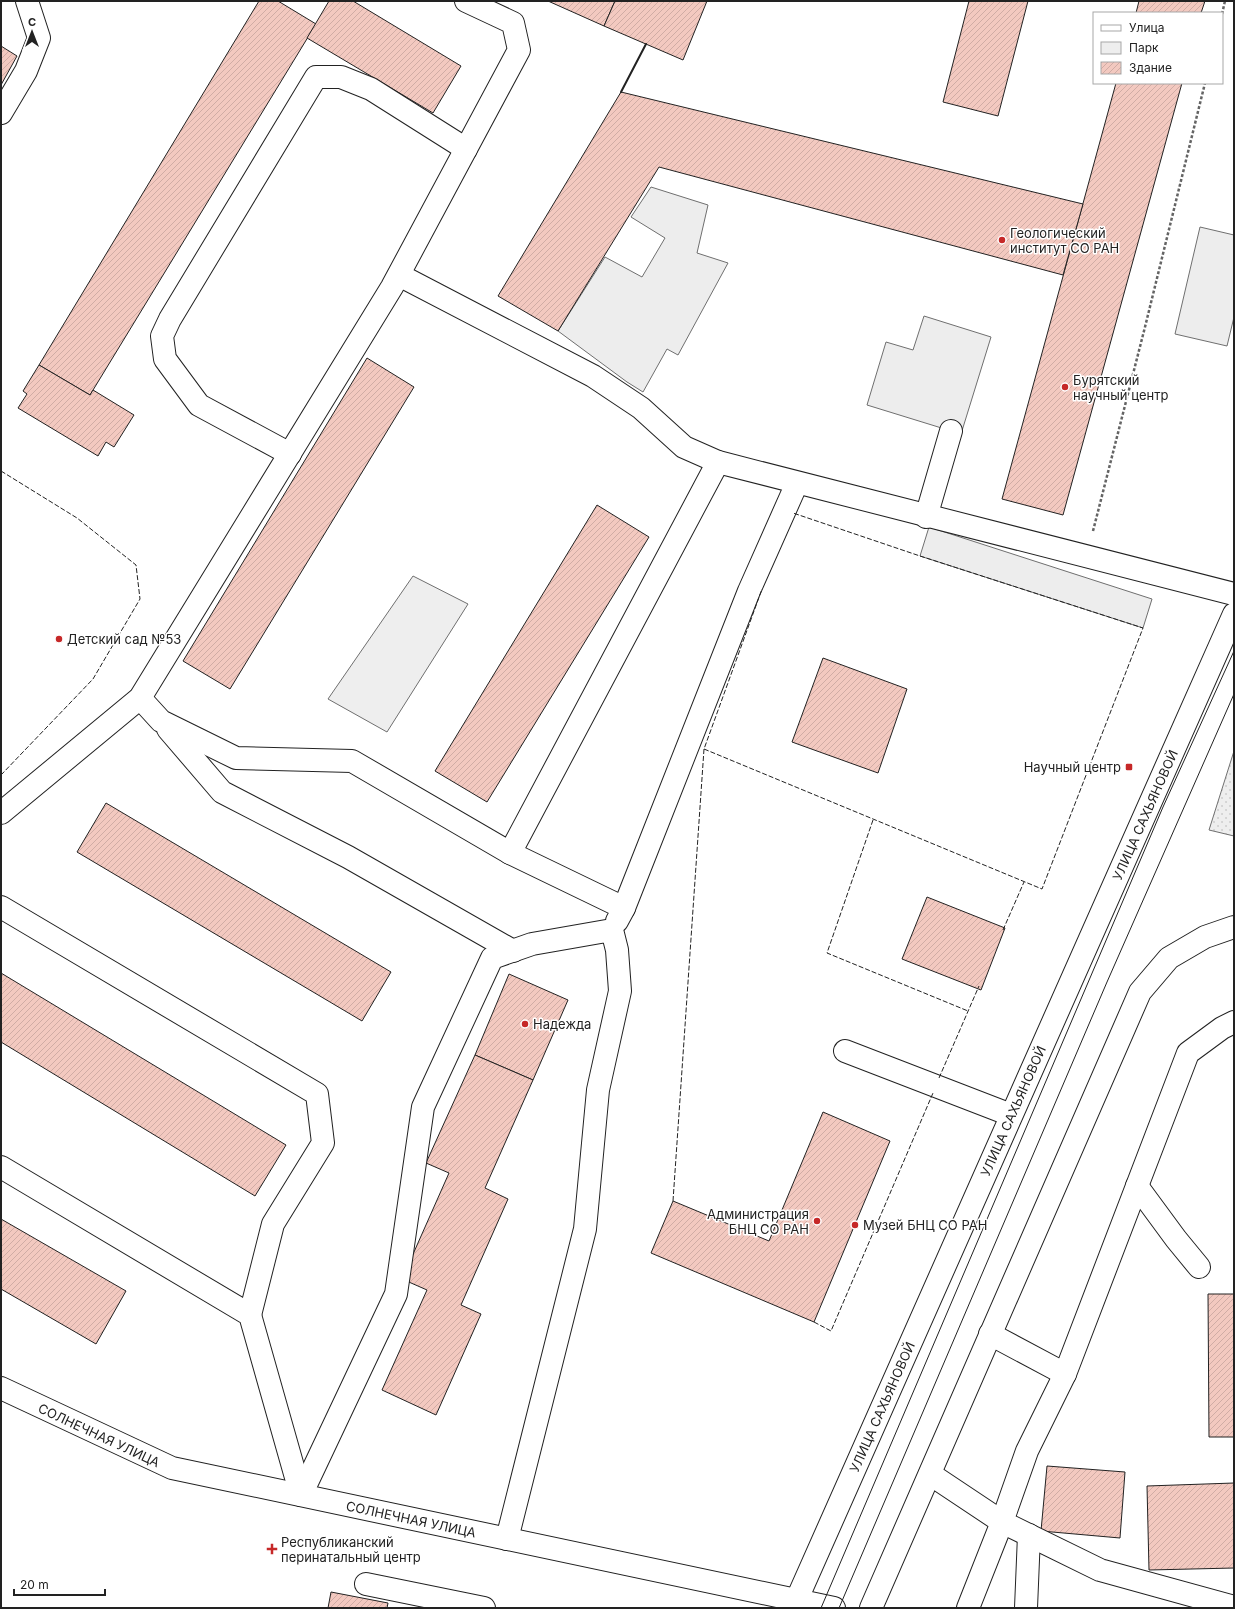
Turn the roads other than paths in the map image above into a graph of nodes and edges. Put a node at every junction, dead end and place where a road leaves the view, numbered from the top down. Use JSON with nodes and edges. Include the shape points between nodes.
{"nodes":[{"id":1,"x":27,"y":1,"type":"edge"},
{"id":2,"x":466,"y":1,"type":"edge"},
{"id":3,"x":1,"y":113,"type":"edge"},
{"id":4,"x":466,"y":149,"type":"junction"},
{"id":5,"x":399,"y":275,"type":"junction"},
{"id":6,"x":951,"y":431,"type":"dead end"},
{"id":7,"x":290,"y":454,"type":"junction"},
{"id":8,"x":718,"y":462,"type":"junction"},
{"id":9,"x":797,"y":483,"type":"junction"},
{"id":10,"x":926,"y":517,"type":"junction"},
{"id":11,"x":1234,"y":594,"type":"edge"},
{"id":12,"x":1234,"y":614,"type":"edge"},
{"id":13,"x":140,"y":698,"type":"junction"},
{"id":14,"x":161,"y":721,"type":"junction"},
{"id":15,"x":1,"y":813,"type":"edge"},
{"id":16,"x":510,"y":853,"type":"junction"},
{"id":17,"x":1,"y":907,"type":"edge"},
{"id":18,"x":624,"y":908,"type":"junction"},
{"id":19,"x":1234,"y":927,"type":"edge"},
{"id":20,"x":612,"y":930,"type":"junction"},
{"id":21,"x":513,"y":951,"type":"junction"},
{"id":22,"x":1234,"y":1022,"type":"edge"},
{"id":23,"x":845,"y":1050,"type":"dead end"},
{"id":24,"x":1011,"y":1116,"type":"junction"},
{"id":25,"x":1,"y":1167,"type":"edge"},
{"id":26,"x":1137,"y":1186,"type":"junction"},
{"id":27,"x":1199,"y":1267,"type":"dead end"},
{"id":28,"x":250,"y":1315,"type":"junction"},
{"id":29,"x":990,"y":1334,"type":"junction"},
{"id":30,"x":1065,"y":1374,"type":"junction"},
{"id":31,"x":1,"y":1388,"type":"edge"},
{"id":32,"x":930,"y":1474,"type":"junction"},
{"id":33,"x":300,"y":1495,"type":"junction"},
{"id":34,"x":1002,"y":1522,"type":"junction"},
{"id":35,"x":1029,"y":1536,"type":"junction"},
{"id":36,"x":507,"y":1539,"type":"junction"},
{"id":37,"x":366,"y":1584,"type":"dead end"},
{"id":38,"x":795,"y":1604,"type":"edge"},
{"id":39,"x":1234,"y":1607,"type":"edge"},
{"id":40,"x":484,"y":1608,"type":"edge"},
{"id":41,"x":834,"y":1608,"type":"edge"},
{"id":42,"x":871,"y":1608,"type":"edge"},
{"id":43,"x":968,"y":1608,"type":"edge"},
{"id":44,"x":1026,"y":1608,"type":"edge"}],
"edges":[{"from":1,"to":3,"type":"main road","via":[[39,38],[26,71]]},
{"from":2,"to":4,"type":"main road","via":[[513,23],[519,50]]},
{"from":4,"to":5,"type":"main road"},
{"from":4,"to":7,"type":"main road","via":[[371,89],[341,76],[316,76],[170,319],[162,336],[165,359],[199,405]]},
{"from":5,"to":7,"type":"main road"},
{"from":5,"to":8,"type":"main road","via":[[593,376],[641,408],[684,447]]},
{"from":6,"to":10,"type":"main road"},
{"from":7,"to":13,"type":"main road"},
{"from":8,"to":9,"type":"main road"},
{"from":8,"to":16,"type":"main road"},
{"from":9,"to":10,"type":"main road"},
{"from":9,"to":18,"type":"main road","via":[[749,591]]},
{"from":10,"to":11,"type":"main road"},
{"from":12,"to":24,"type":"main road","name":"УЛИЦА САХЬЯНОВОЙ"},
{"from":13,"to":14,"type":"main road"},
{"from":13,"to":15,"type":"main road"},
{"from":14,"to":16,"type":"main road","via":[[236,758],[352,761]]},
{"from":14,"to":21,"type":"main road","via":[[222,792],[348,857]]},
{"from":16,"to":18,"type":"main road"},
{"from":17,"to":28,"type":"main road","via":[[317,1094],[323,1143],[273,1224]]},
{"from":18,"to":20,"type":"main road"},
{"from":19,"to":29,"type":"main road","via":[[1206,937],[1169,958],[1140,992]]},
{"from":20,"to":21,"type":"main road","via":[[532,944]]},
{"from":20,"to":36,"type":"main road","via":[[617,950],[620,991],[598,1090],[585,1229]]},
{"from":21,"to":33,"type":"main road","via":[[492,958],[423,1107],[396,1294]]},
{"from":22,"to":26,"type":"main road","via":[[1188,1052]]},
{"from":23,"to":24,"type":"main road"},
{"from":24,"to":38,"type":"main road","name":"УЛИЦА САХЬЯНОВОЙ"},
{"from":25,"to":28,"type":"main road"},
{"from":26,"to":27,"type":"main road"},
{"from":26,"to":30,"type":"main road"},
{"from":28,"to":33,"type":"main road"},
{"from":29,"to":30,"type":"main road"},
{"from":29,"to":32,"type":"main road"},
{"from":30,"to":34,"type":"main road","via":[[1027,1451]]},
{"from":31,"to":33,"type":"main road","name":"СОЛНЕЧНАЯ УЛИЦА","via":[[172,1468]]},
{"from":32,"to":34,"type":"main road"},
{"from":32,"to":42,"type":"main road"},
{"from":33,"to":36,"type":"main road","name":"СОЛНЕЧНАЯ УЛИЦА"},
{"from":34,"to":35,"type":"main road"},
{"from":34,"to":43,"type":"main road"},
{"from":35,"to":39,"type":"main road","via":[[1100,1570]]},
{"from":35,"to":44,"type":"main road"},
{"from":36,"to":38,"type":"main road","name":"СОЛНЕЧНАЯ УЛИЦА"},
{"from":37,"to":40,"type":"main road"},
{"from":38,"to":41,"type":"main road","name":"СОЛНЕЧНАЯ УЛИЦА"}]}
